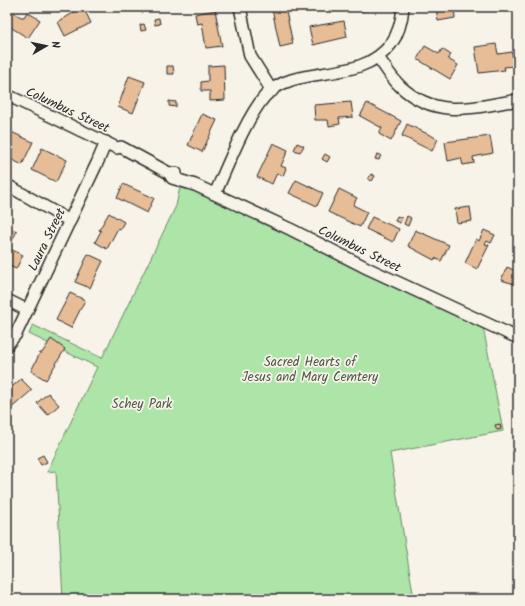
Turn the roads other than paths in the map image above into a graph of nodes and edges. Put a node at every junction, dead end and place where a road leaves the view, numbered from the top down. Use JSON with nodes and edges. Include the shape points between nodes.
{"nodes":[{"id":1,"x":240,"y":7,"type":"edge"},
{"id":2,"x":403,"y":7,"type":"edge"},
{"id":3,"x":378,"y":57,"type":"junction"},
{"id":4,"x":272,"y":91,"type":"junction"},
{"id":5,"x":7,"y":95,"type":"edge"},
{"id":6,"x":518,"y":100,"type":"edge"},
{"id":7,"x":106,"y":142,"type":"junction"},
{"id":8,"x":7,"y":185,"type":"edge"},
{"id":9,"x":215,"y":194,"type":"junction"},
{"id":10,"x":70,"y":220,"type":"junction"},
{"id":11,"x":7,"y":300,"type":"edge"},
{"id":12,"x":27,"y":310,"type":"junction"},
{"id":13,"x":518,"y":338,"type":"edge"},
{"id":14,"x":7,"y":345,"type":"edge"}],
"edges":[{"from":1,"to":4,"type":"street","via":[[250,56]]},
{"from":2,"to":3,"type":"street","via":[[401,25],[394,40]]},
{"from":3,"to":4,"type":"street","via":[[367,64],[344,71],[287,82]]},
{"from":3,"to":6,"type":"street","via":[[400,86],[432,105],[455,109]]},
{"from":4,"to":9,"type":"street","via":[[265,96],[252,116]]},
{"from":5,"to":7,"type":"street","name":"Columbus Street"},
{"from":7,"to":9,"type":"street","name":"Columbus Street","via":[[145,159],[169,173],[172,178],[188,184],[191,182]]},
{"from":7,"to":10,"type":"street","name":"Laura Street"},
{"from":8,"to":10,"type":"street"},
{"from":9,"to":13,"type":"street","name":"Columbus Street"},
{"from":10,"to":12,"type":"street","name":"Laura Street"},
{"from":11,"to":12,"type":"street"},
{"from":12,"to":14,"type":"street","name":"Laura Street","via":[[16,334]]}]}
